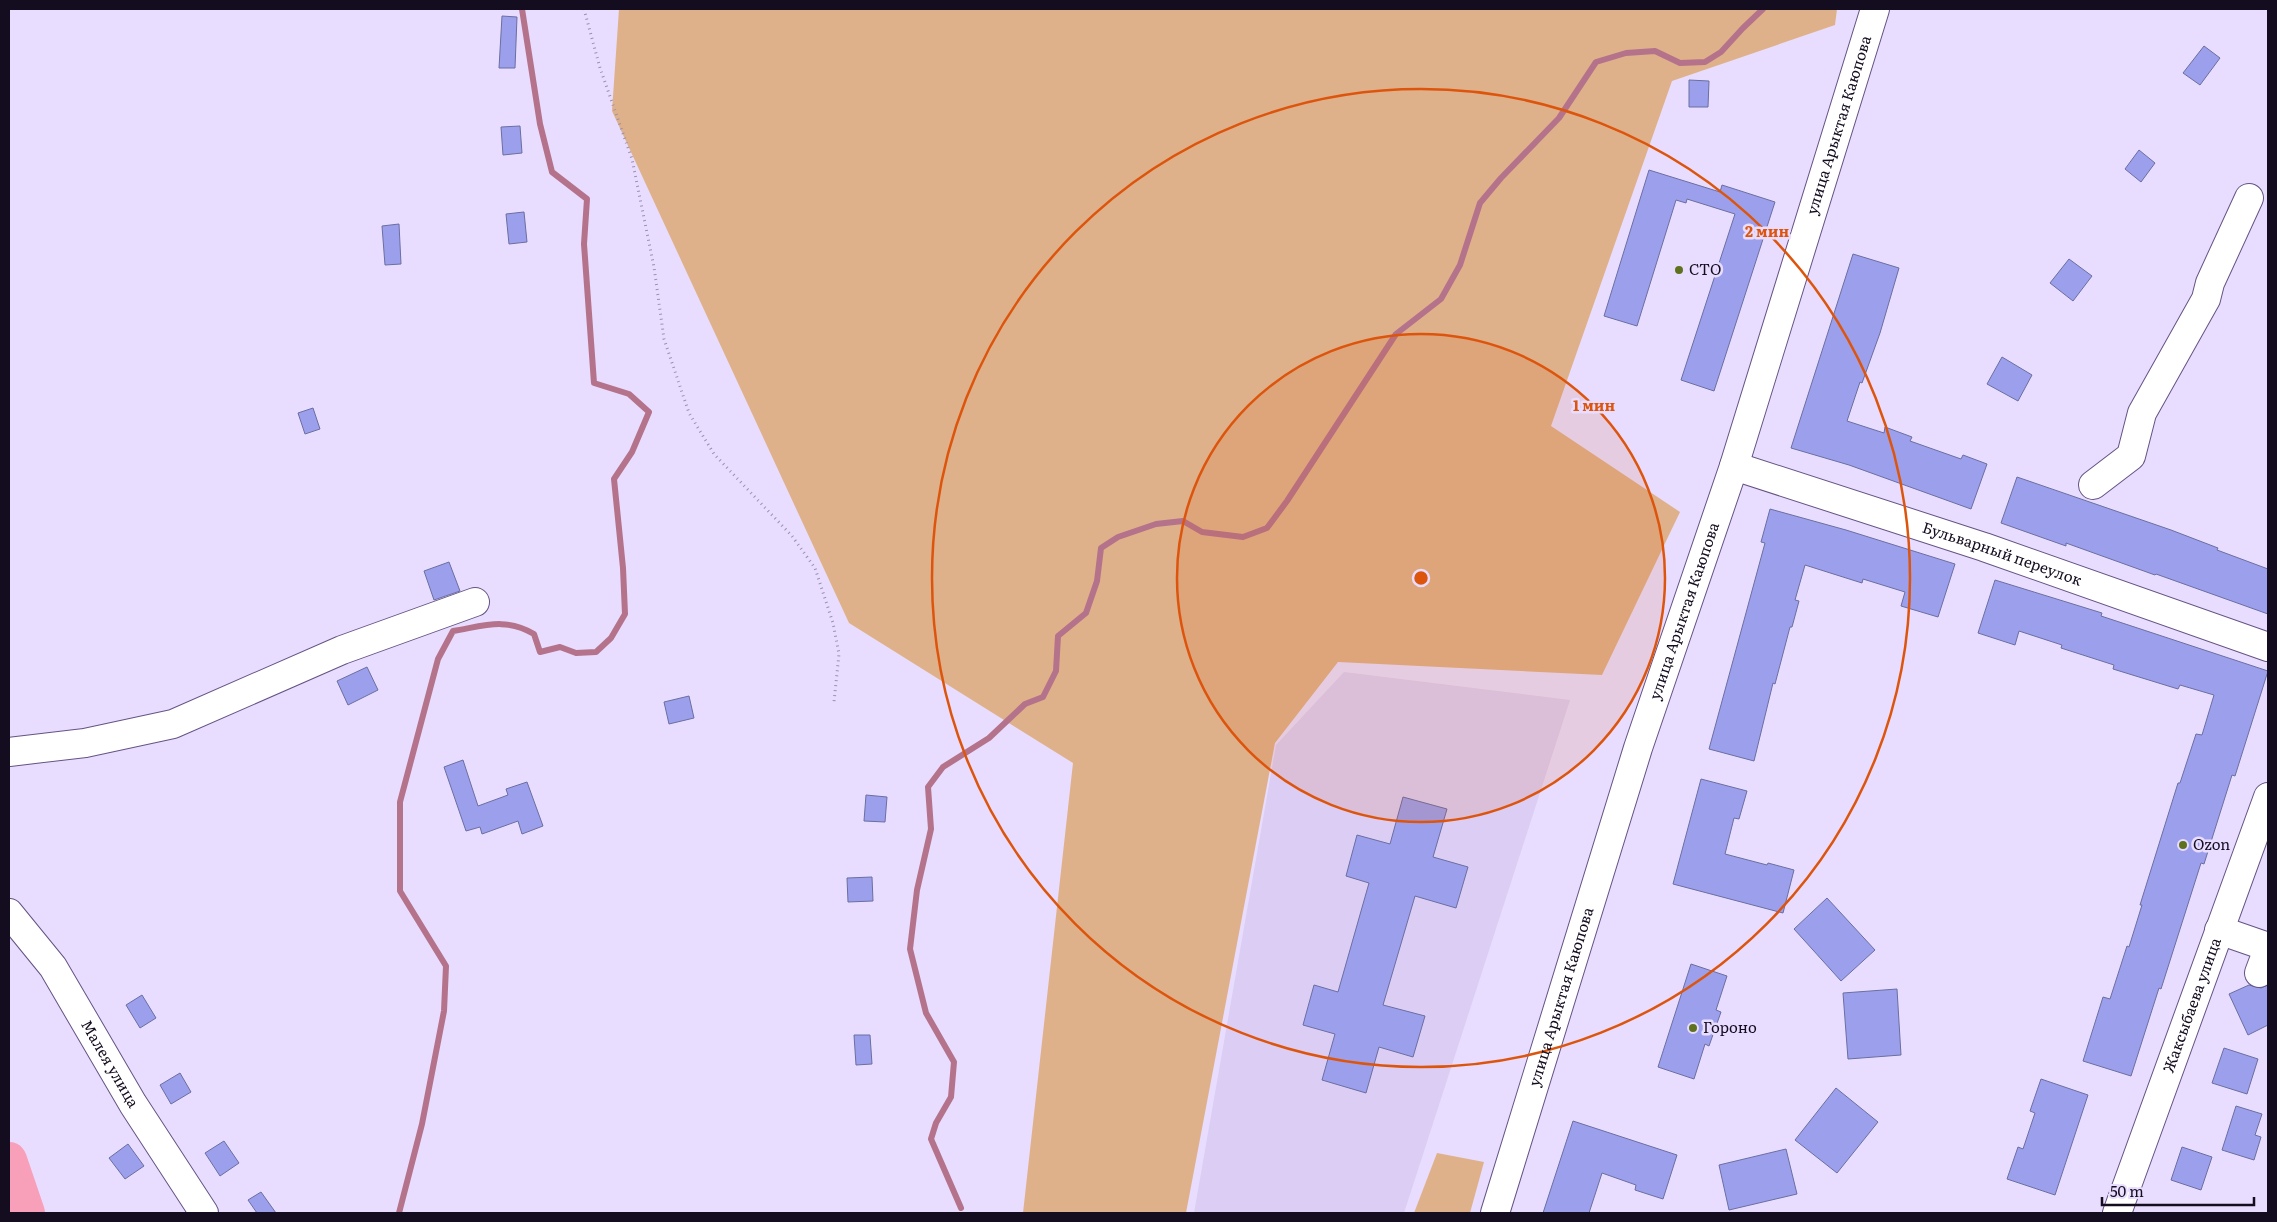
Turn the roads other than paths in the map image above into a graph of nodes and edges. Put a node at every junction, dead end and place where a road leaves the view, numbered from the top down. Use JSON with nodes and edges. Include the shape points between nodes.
{"nodes":[{"id":1,"x":1875,"y":9,"type":"edge"},
{"id":2,"x":2249,"y":198,"type":"dead end"},
{"id":3,"x":1734,"y":466,"type":"junction"},
{"id":4,"x":2093,"y":485,"type":"dead end"},
{"id":5,"x":475,"y":602,"type":"dead end"},
{"id":6,"x":2268,"y":648,"type":"edge"},
{"id":7,"x":9,"y":752,"type":"edge"},
{"id":8,"x":2268,"y":797,"type":"edge"},
{"id":9,"x":11,"y":916,"type":"edge"},
{"id":10,"x":2219,"y":930,"type":"junction"},
{"id":11,"x":2265,"y":956,"type":"edge"},
{"id":12,"x":204,"y":1213,"type":"edge"},
{"id":13,"x":1495,"y":1213,"type":"edge"},
{"id":14,"x":2117,"y":1213,"type":"edge"}],
"edges":[{"from":1,"to":3,"type":"street","name":"улица Арыктая Каюпова"},
{"from":2,"to":4,"type":"street","via":[[2210,283],[2206,300],[2142,413],[2131,456]]},
{"from":3,"to":6,"type":"street","name":"Бульварный переулок","via":[[1984,547]]},
{"from":3,"to":13,"type":"street","name":"улица Арыктая Каюпова","via":[[1638,748]]},
{"from":5,"to":7,"type":"street","via":[[342,650],[173,724],[85,743]]},
{"from":8,"to":10,"type":"street","name":"Жаксыбаева улица"},
{"from":9,"to":12,"type":"street","name":"Малея улица","via":[[53,967],[133,1104]]},
{"from":10,"to":11,"type":"street"},
{"from":10,"to":14,"type":"street","name":"Жаксыбаева улица"}]}
